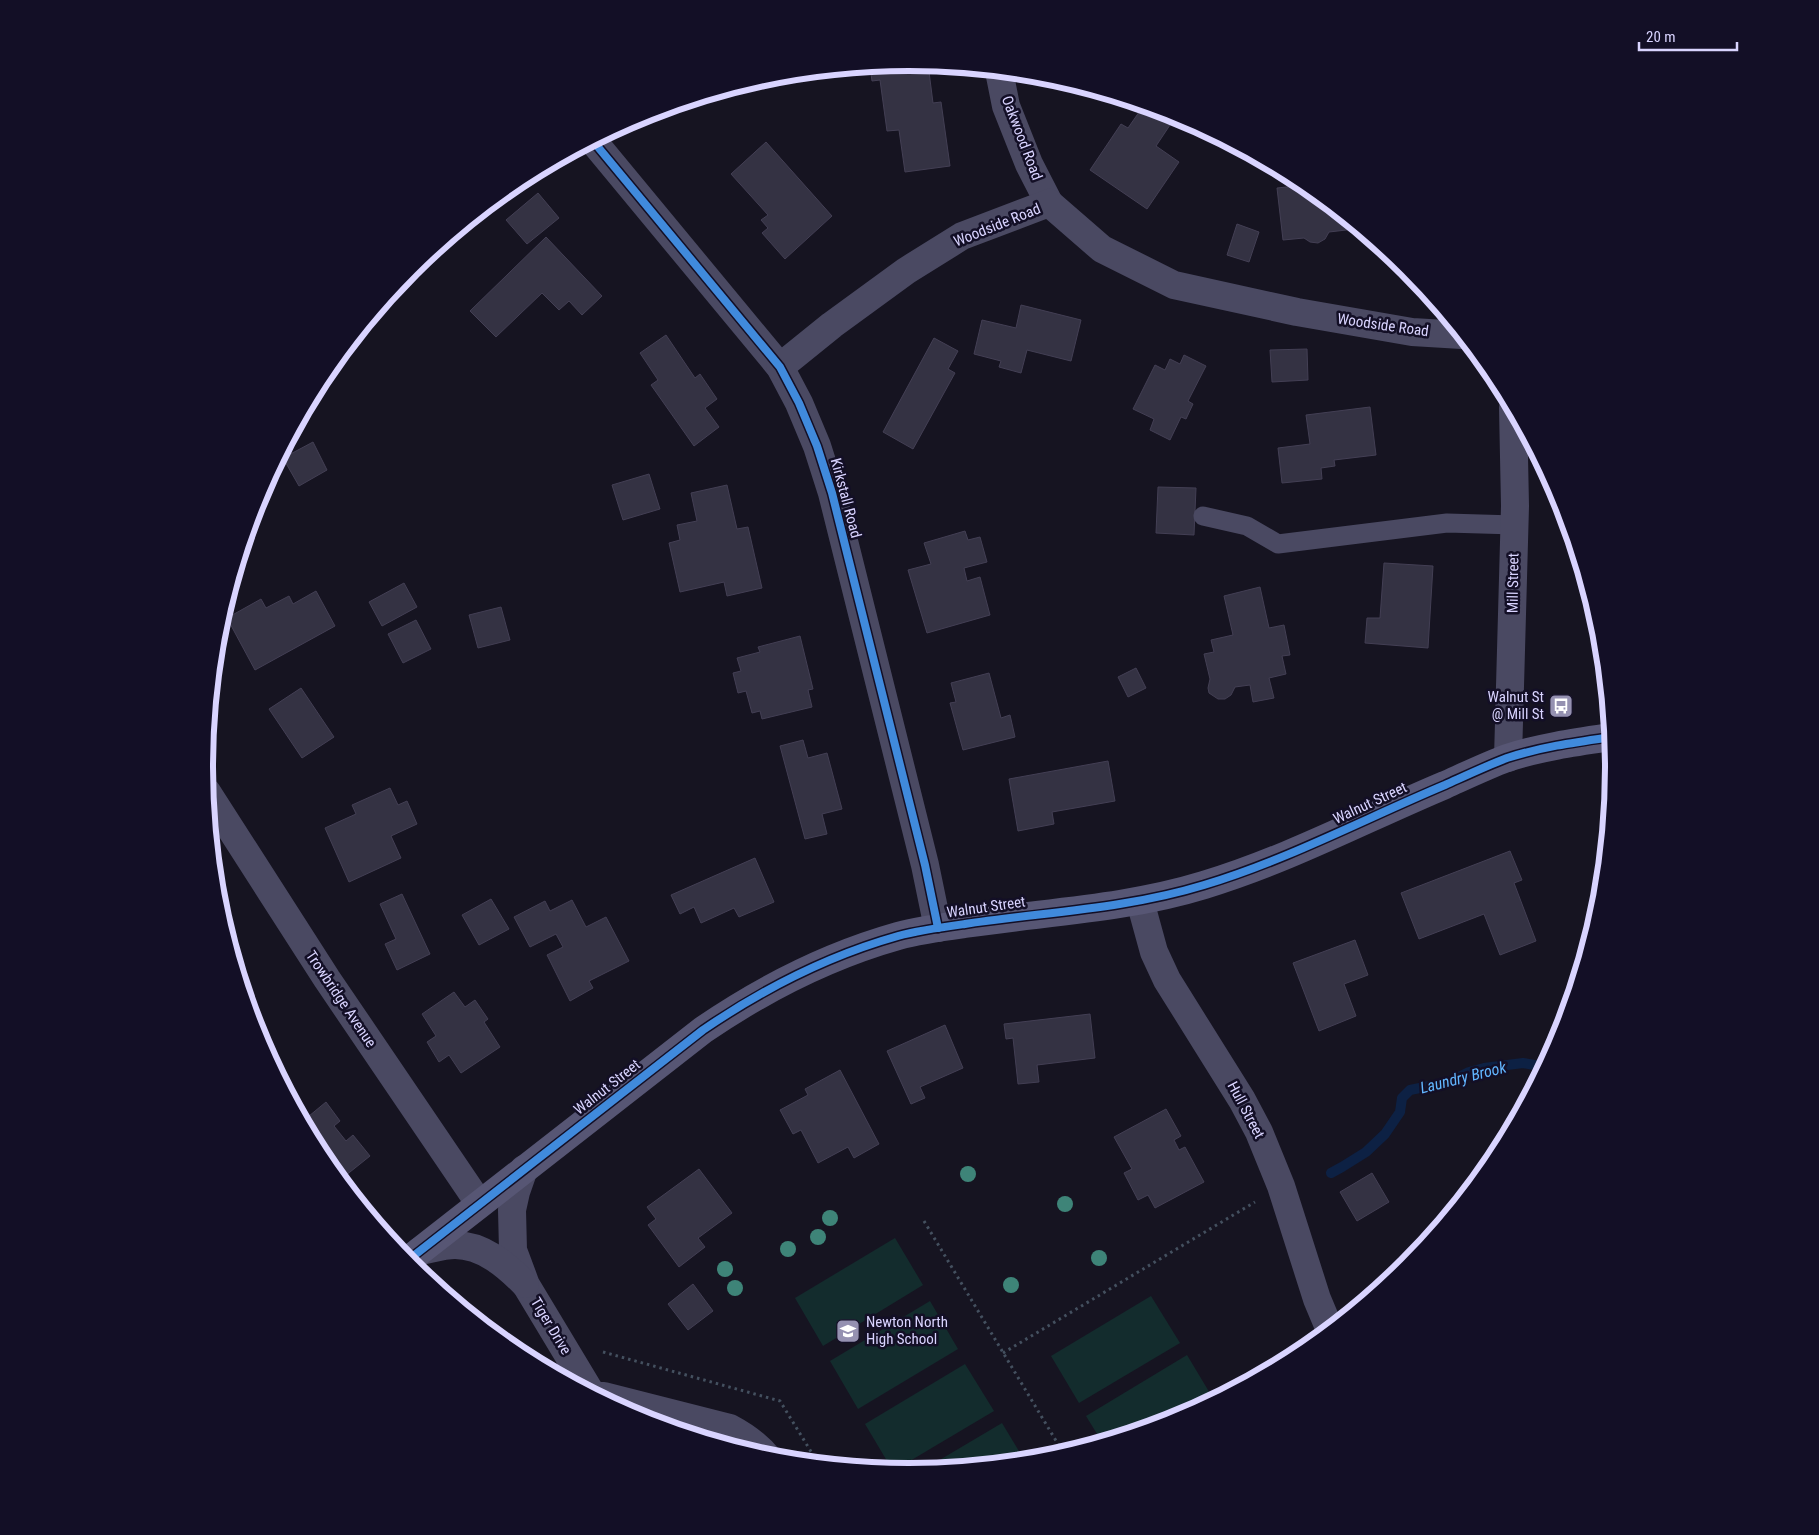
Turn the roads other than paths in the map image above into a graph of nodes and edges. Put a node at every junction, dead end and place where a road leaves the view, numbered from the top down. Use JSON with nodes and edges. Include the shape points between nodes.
{"nodes":[{"id":1,"x":1001,"y":77,"type":"edge"},
{"id":2,"x":597,"y":146,"type":"edge"},
{"id":3,"x":1049,"y":203,"type":"junction"},
{"id":4,"x":1454,"y":335,"type":"edge"},
{"id":5,"x":780,"y":367,"type":"junction"},
{"id":6,"x":1513,"y":421,"type":"edge"},
{"id":7,"x":1202,"y":516,"type":"dead end"},
{"id":8,"x":1515,"y":525,"type":"junction"},
{"id":9,"x":1605,"y":738,"type":"edge"},
{"id":10,"x":1508,"y":758,"type":"junction"},
{"id":11,"x":215,"y":804,"type":"edge"},
{"id":12,"x":1140,"y":901,"type":"junction"},
{"id":13,"x":938,"y":928,"type":"junction"},
{"id":14,"x":524,"y":1169,"type":"junction"},
{"id":15,"x":479,"y":1203,"type":"junction"},
{"id":16,"x":413,"y":1256,"type":"edge"},
{"id":17,"x":526,"y":1285,"type":"junction"},
{"id":18,"x":1327,"y":1324,"type":"edge"},
{"id":19,"x":585,"y":1383,"type":"edge"},
{"id":20,"x":619,"y":1400,"type":"edge"},
{"id":21,"x":758,"y":1446,"type":"edge"}],
"edges":[{"from":1,"to":3,"type":"street","name":"Oakwood Road","via":[[1010,114],[1029,164]]},
{"from":2,"to":5,"type":"street","name":"Kirkstall Road"},
{"from":3,"to":4,"type":"street","name":"Woodside Road","via":[[1102,249],[1174,285],[1297,312],[1412,332]]},
{"from":3,"to":5,"type":"street","name":"Woodside Road","via":[[962,236],[899,276]]},
{"from":5,"to":13,"type":"street","name":"Kirkstall Road","via":[[817,446],[832,493]]},
{"from":6,"to":8,"type":"street","name":"Mill Street"},
{"from":7,"to":8,"type":"lane","via":[[1246,526],[1278,544],[1447,523]]},
{"from":8,"to":10,"type":"street","name":"Mill Street"},
{"from":9,"to":10,"type":"main road","name":"Walnut Street","via":[[1558,745]]},
{"from":10,"to":12,"type":"main road","name":"Walnut Street","via":[[1236,875],[1169,896]]},
{"from":11,"to":15,"type":"street","name":"Trowbridge Avenue","via":[[327,980]]},
{"from":12,"to":13,"type":"main road","name":"Walnut Street"},
{"from":12,"to":18,"type":"street","name":"Hull Street","via":[[1154,952],[1167,980],[1259,1132],[1281,1186]]},
{"from":13,"to":14,"type":"main road","name":"Walnut Street","via":[[898,936],[818,965],[739,1006],[703,1030]]},
{"from":14,"to":15,"type":"main road","name":"Walnut Street"},
{"from":14,"to":17,"type":"street","name":"Tiger Drive","via":[[512,1210],[512,1231],[513,1250]]},
{"from":15,"to":16,"type":"main road","name":"Walnut Street"},
{"from":16,"to":17,"type":"street","name":"Tiger Drive","via":[[454,1245],[475,1248],[510,1269]]},
{"from":17,"to":19,"type":"street","name":"Tiger Drive"},
{"from":20,"to":21,"type":"street","via":[[730,1428]]}]}
